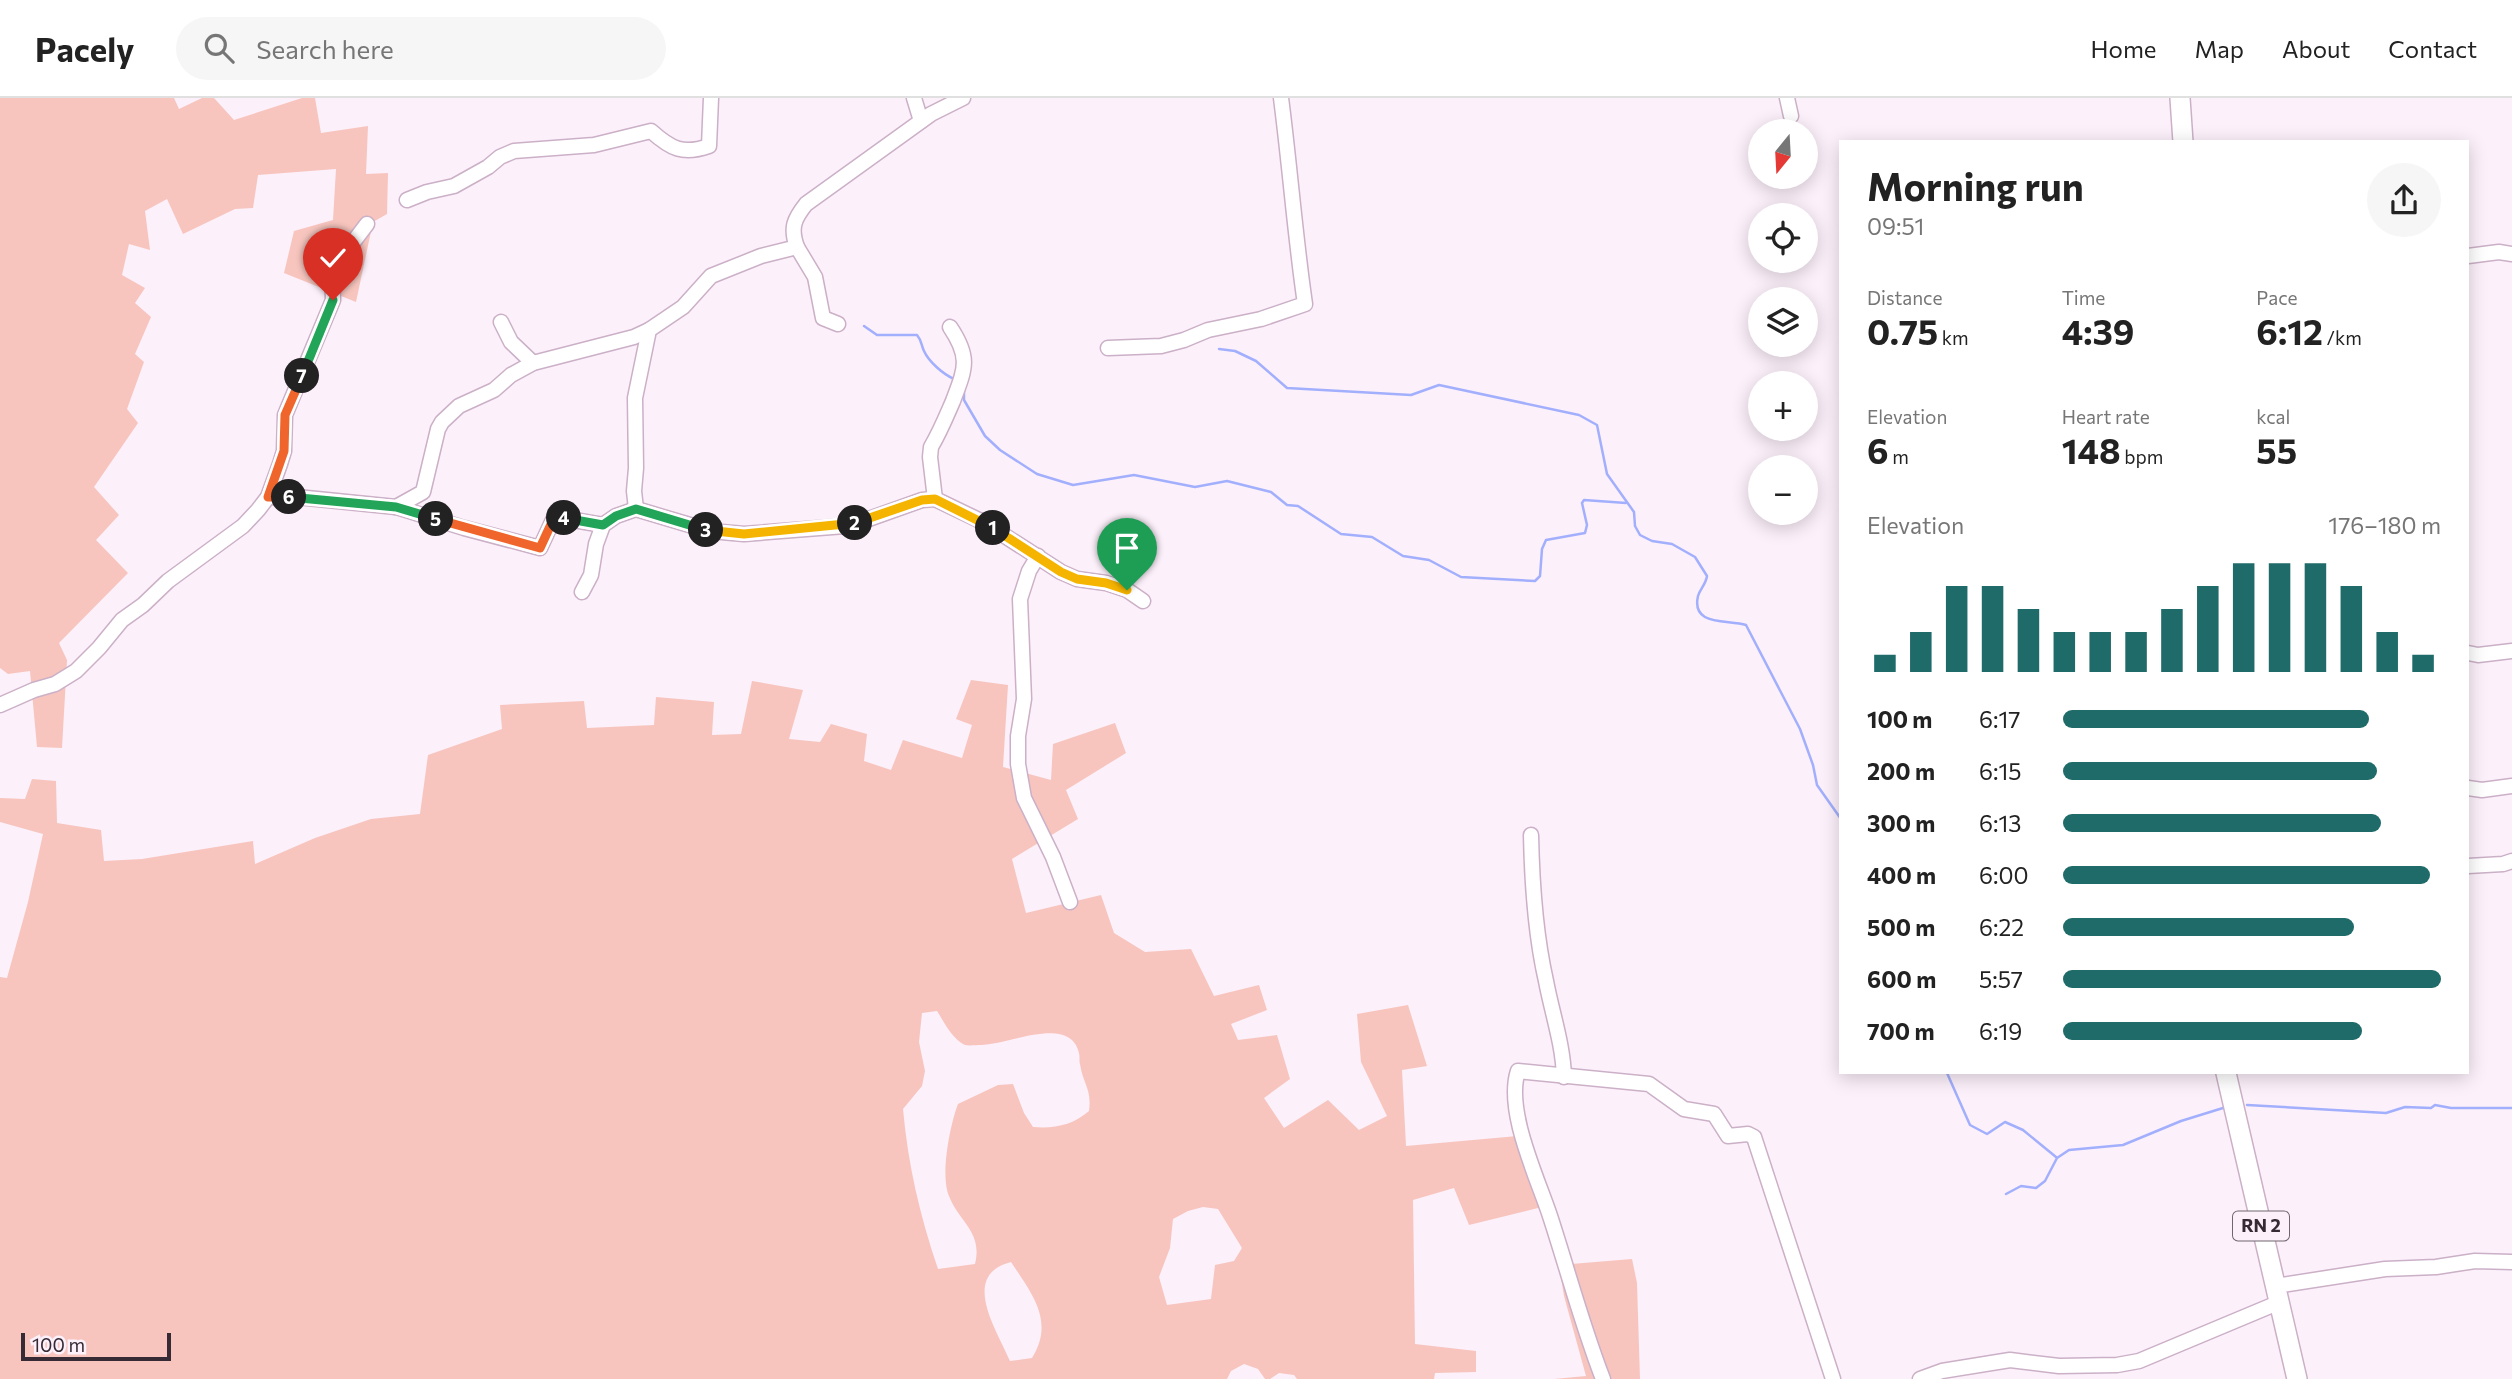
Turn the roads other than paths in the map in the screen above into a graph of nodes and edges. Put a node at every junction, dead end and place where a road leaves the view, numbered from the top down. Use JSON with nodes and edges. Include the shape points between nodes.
{"nodes":[{"id":1,"x":711,"y":98,"type":"edge"},
{"id":2,"x":914,"y":98,"type":"edge"},
{"id":3,"x":962,"y":98,"type":"edge"},
{"id":4,"x":1281,"y":98,"type":"edge"},
{"id":5,"x":1787,"y":98,"type":"edge"},
{"id":6,"x":2180,"y":98,"type":"edge"},
{"id":7,"x":1791,"y":116,"type":"dead end"},
{"id":8,"x":921,"y":121,"type":"junction"},
{"id":9,"x":2183,"y":140,"type":"edge"},
{"id":10,"x":407,"y":200,"type":"dead end"},
{"id":11,"x":367,"y":224,"type":"dead end"},
{"id":12,"x":2512,"y":238,"type":"edge"},
{"id":13,"x":797,"y":247,"type":"junction"},
{"id":14,"x":2505,"y":253,"type":"edge"},
{"id":15,"x":2469,"y":256,"type":"edge"},
{"id":16,"x":501,"y":322,"type":"dead end"},
{"id":17,"x":838,"y":324,"type":"dead end"},
{"id":18,"x":950,"y":327,"type":"dead end"},
{"id":19,"x":649,"y":330,"type":"junction"},
{"id":20,"x":1108,"y":348,"type":"dead end"},
{"id":21,"x":533,"y":363,"type":"junction"},
{"id":22,"x":268,"y":497,"type":"junction"},
{"id":23,"x":935,"y":499,"type":"junction"},
{"id":24,"x":396,"y":507,"type":"junction"},
{"id":25,"x":636,"y":509,"type":"junction"},
{"id":26,"x":603,"y":525,"type":"junction"},
{"id":27,"x":1038,"y":556,"type":"junction"},
{"id":28,"x":582,"y":592,"type":"dead end"},
{"id":29,"x":1143,"y":601,"type":"dead end"},
{"id":30,"x":2512,"y":651,"type":"edge"},
{"id":31,"x":2469,"y":653,"type":"edge"},
{"id":32,"x":0,"y":705,"type":"edge"},
{"id":33,"x":2512,"y":786,"type":"edge"},
{"id":34,"x":2469,"y":788,"type":"edge"},
{"id":35,"x":1531,"y":835,"type":"dead end"},
{"id":36,"x":2512,"y":861,"type":"edge"},
{"id":37,"x":2469,"y":866,"type":"edge"},
{"id":38,"x":1070,"y":902,"type":"dead end"},
{"id":39,"x":2226,"y":1074,"type":"edge"},
{"id":40,"x":1564,"y":1077,"type":"junction"},
{"id":41,"x":2512,"y":1262,"type":"edge"},
{"id":42,"x":2277,"y":1294,"type":"junction"},
{"id":43,"x":1603,"y":1379,"type":"edge"},
{"id":44,"x":1833,"y":1379,"type":"edge"},
{"id":45,"x":1920,"y":1379,"type":"edge"},
{"id":46,"x":2297,"y":1379,"type":"edge"}],
"edges":[{"from":1,"to":10,"type":"street","via":[[709,146],[692,152],[666,145],[651,131],[594,145],[514,151],[454,186]]},
{"from":2,"to":8,"type":"street"},
{"from":3,"to":8,"type":"street"},
{"from":4,"to":20,"type":"street","via":[[1305,304],[1161,346]]},
{"from":5,"to":7,"type":"street"},
{"from":6,"to":9,"type":"main road"},
{"from":8,"to":13,"type":"street","via":[[806,204],[792,232]]},
{"from":11,"to":22,"type":"street","via":[[332,270],[333,300],[285,415],[284,451]]},
{"from":12,"to":14,"type":"street"},
{"from":13,"to":17,"type":"street","via":[[815,277],[823,318]]},
{"from":13,"to":19,"type":"street","via":[[711,275],[682,307]]},
{"from":14,"to":15,"type":"street"},
{"from":16,"to":21,"type":"street","via":[[511,342]]},
{"from":18,"to":23,"type":"street","via":[[964,361],[963,378],[931,447]]},
{"from":19,"to":21,"type":"street"},
{"from":19,"to":25,"type":"street","via":[[634,413]]},
{"from":21,"to":24,"type":"street","via":[[442,422],[425,489]]},
{"from":22,"to":24,"type":"street"},
{"from":22,"to":32,"type":"street","via":[[243,526],[122,620],[76,671]]},
{"from":23,"to":25,"type":"street","via":[[845,526],[744,534],[710,531]]},
{"from":23,"to":27,"type":"street"},
{"from":24,"to":26,"type":"street","via":[[540,548],[553,520]]},
{"from":25,"to":26,"type":"street"},
{"from":26,"to":28,"type":"street"},
{"from":27,"to":29,"type":"street","via":[[1077,579],[1127,590]]},
{"from":27,"to":38,"type":"street","via":[[1020,599],[1024,699],[1018,764],[1024,798]]},
{"from":30,"to":31,"type":"street"},
{"from":33,"to":34,"type":"street"},
{"from":35,"to":40,"type":"street","via":[[1532,893]]},
{"from":36,"to":37,"type":"street"},
{"from":39,"to":42,"type":"main road","number":"RN 2"},
{"from":40,"to":43,"type":"street","via":[[1517,1071],[1514,1081],[1520,1130]]},
{"from":40,"to":44,"type":"street","via":[[1649,1084],[1684,1109],[1714,1114],[1728,1136],[1754,1137]]},
{"from":41,"to":42,"type":"street","via":[[2385,1269]]},
{"from":42,"to":45,"type":"street","via":[[2138,1361],[2059,1366],[2010,1360]]},
{"from":42,"to":46,"type":"main road","number":"RN 2"}]}
